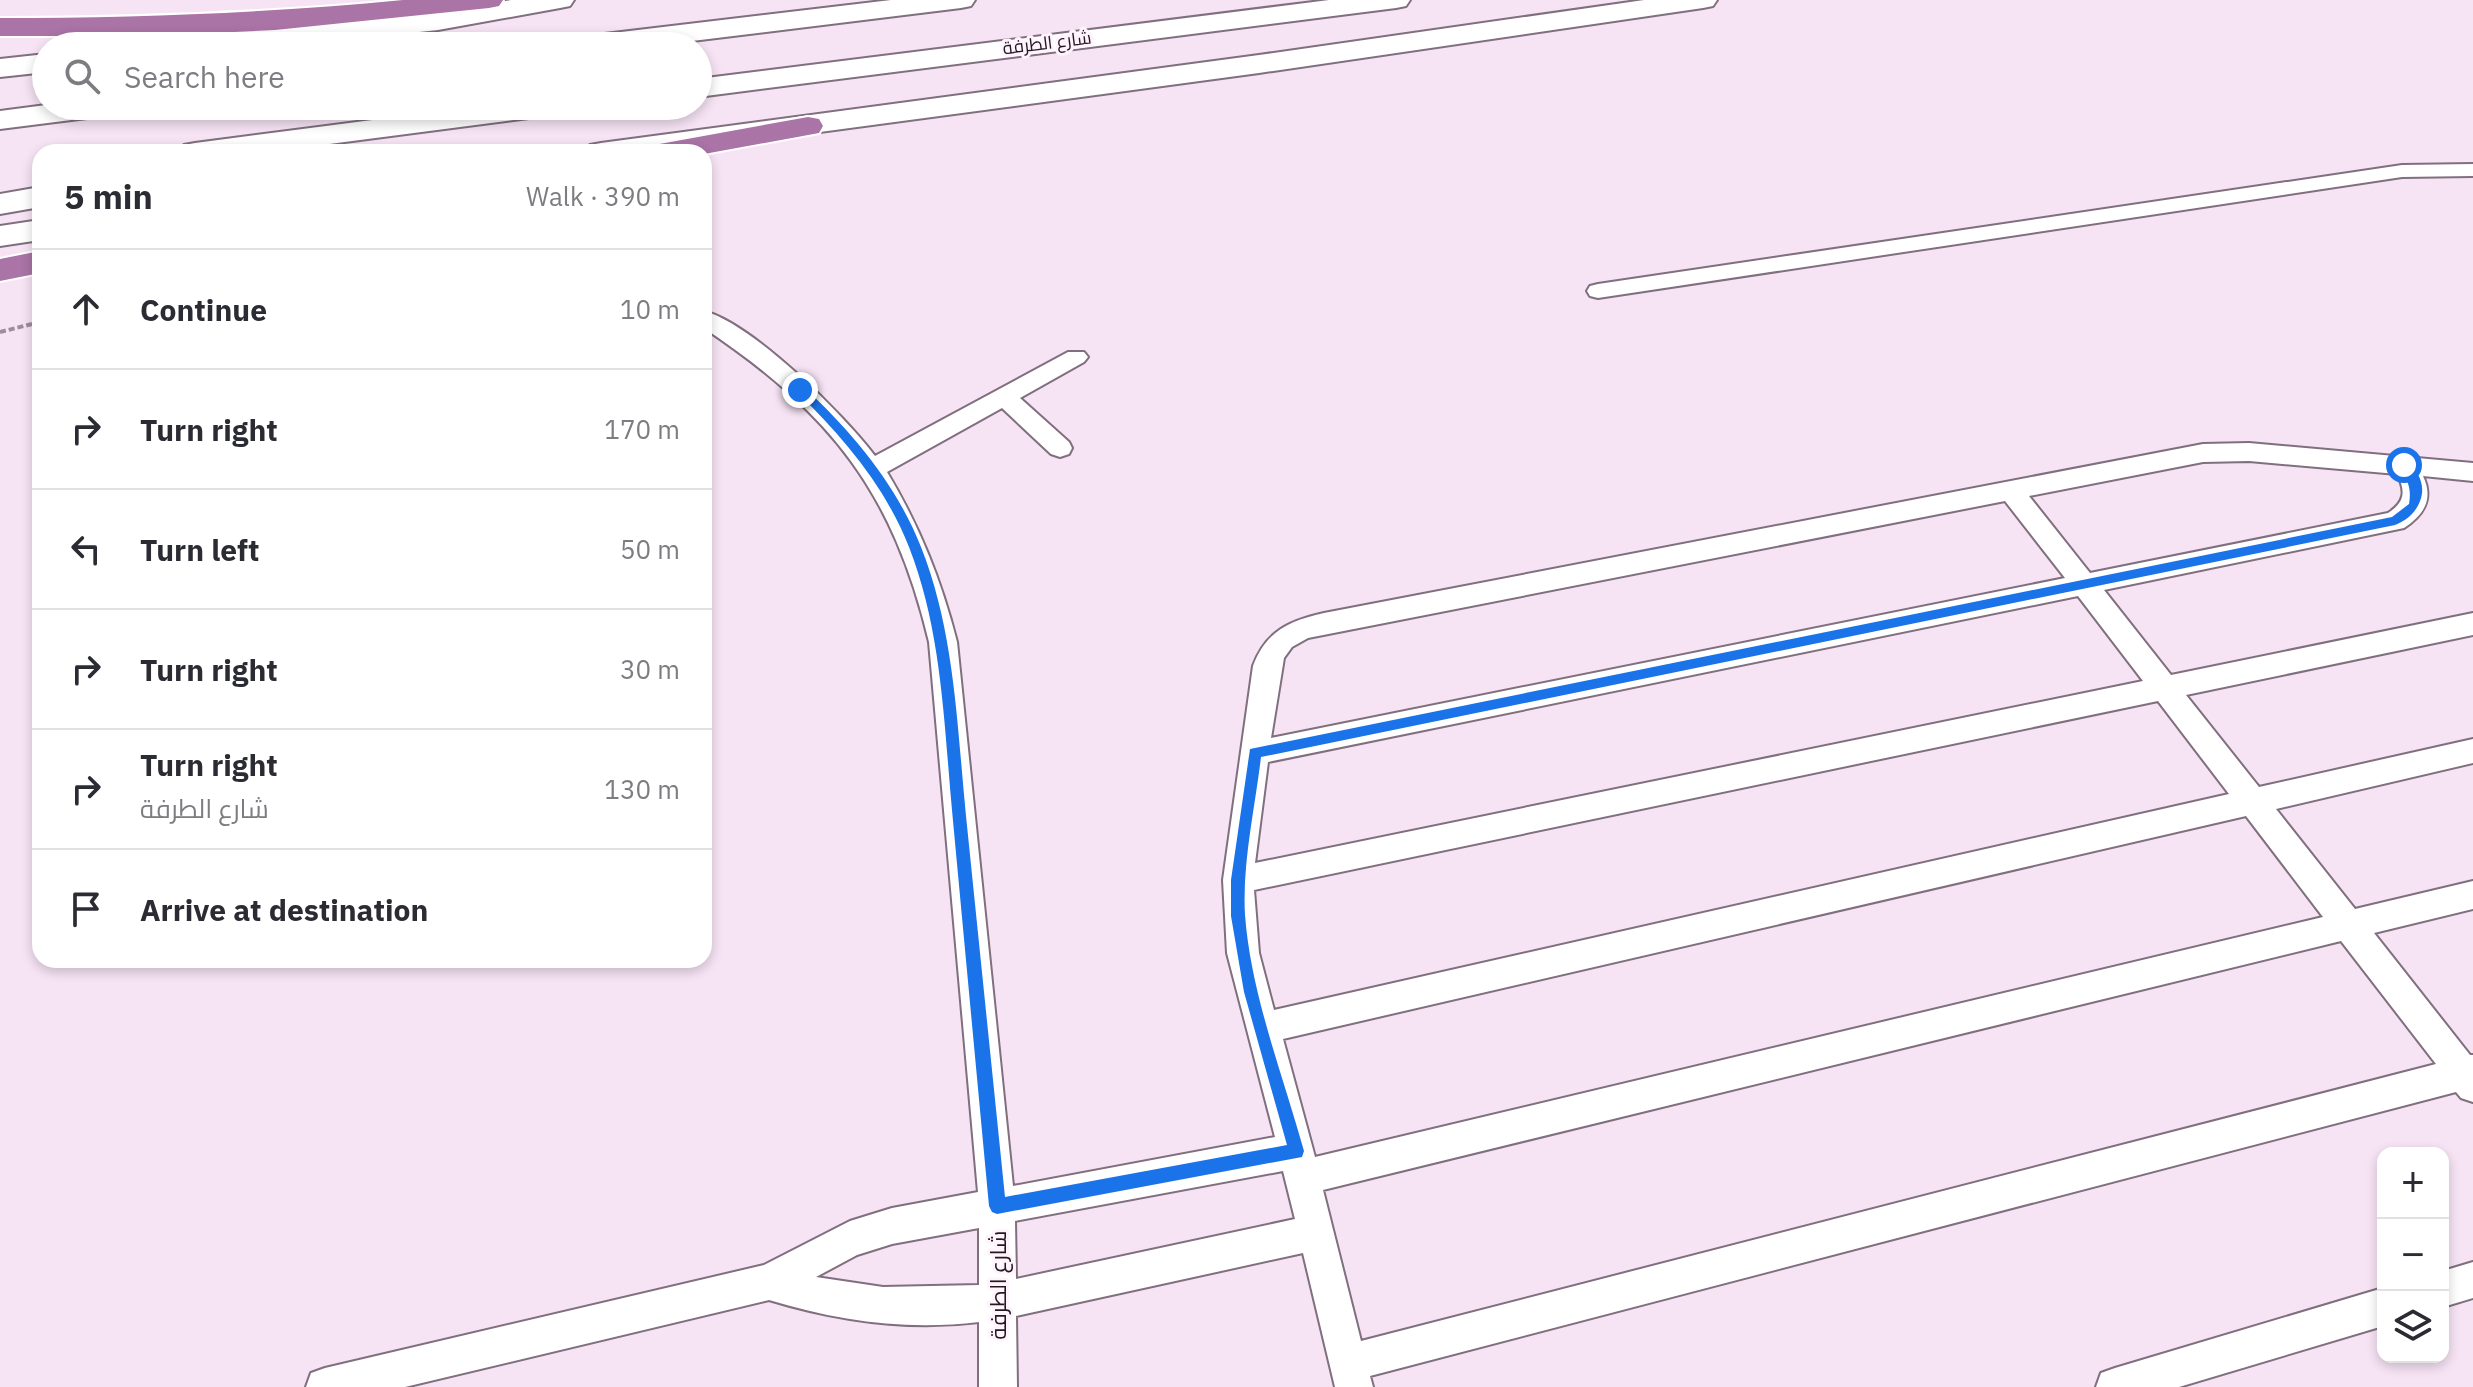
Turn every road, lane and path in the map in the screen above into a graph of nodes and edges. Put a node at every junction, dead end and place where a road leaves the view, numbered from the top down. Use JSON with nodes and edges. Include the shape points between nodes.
{"nodes":[{"id":1,"x":489,"y":0,"type":"edge"},
{"id":2,"x":560,"y":0,"type":"edge"},
{"id":3,"x":961,"y":0,"type":"edge"},
{"id":4,"x":1396,"y":0,"type":"edge"},
{"id":5,"x":1703,"y":0,"type":"edge"},
{"id":6,"x":0,"y":27,"type":"edge"},
{"id":7,"x":335,"y":32,"type":"edge"},
{"id":8,"x":695,"y":32,"type":"edge"},
{"id":9,"x":32,"y":65,"type":"edge"},
{"id":10,"x":0,"y":68,"type":"edge"},
{"id":11,"x":712,"y":86,"type":"edge"},
{"id":12,"x":32,"y":116,"type":"edge"},
{"id":13,"x":0,"y":120,"type":"edge"},
{"id":14,"x":445,"y":120,"type":"edge"},
{"id":15,"x":498,"y":120,"type":"edge"},
{"id":16,"x":808,"y":126,"type":"junction"},
{"id":17,"x":257,"y":144,"type":"edge"},
{"id":18,"x":406,"y":144,"type":"edge"},
{"id":19,"x":665,"y":144,"type":"edge"},
{"id":20,"x":709,"y":144,"type":"edge"},
{"id":21,"x":2473,"y":170,"type":"edge"},
{"id":22,"x":32,"y":173,"type":"edge"},
{"id":23,"x":0,"y":177,"type":"edge"},
{"id":24,"x":32,"y":198,"type":"edge"},
{"id":25,"x":0,"y":204,"type":"edge"},
{"id":26,"x":32,"y":231,"type":"edge"},
{"id":27,"x":0,"y":236,"type":"edge"},
{"id":28,"x":32,"y":264,"type":"edge"},
{"id":29,"x":32,"y":270,"type":"edge"},
{"id":30,"x":0,"y":272,"type":"edge"},
{"id":31,"x":1598,"y":291,"type":"dead end"},
{"id":32,"x":712,"y":323,"type":"edge"},
{"id":33,"x":32,"y":324,"type":"edge"},
{"id":34,"x":0,"y":332,"type":"edge"},
{"id":35,"x":1076,"y":357,"type":"dead end"},
{"id":36,"x":1004,"y":396,"type":"junction"},
{"id":37,"x":1060,"y":448,"type":"dead end"},
{"id":38,"x":2404,"y":465,"type":"junction"},
{"id":39,"x":872,"y":469,"type":"junction"},
{"id":40,"x":2473,"y":472,"type":"edge"},
{"id":41,"x":2011,"y":490,"type":"junction"},
{"id":42,"x":2085,"y":586,"type":"junction"},
{"id":43,"x":2473,"y":624,"type":"edge"},
{"id":44,"x":2165,"y":689,"type":"junction"},
{"id":45,"x":2473,"y":751,"type":"edge"},
{"id":46,"x":1255,"y":753,"type":"junction"},
{"id":47,"x":2253,"y":802,"type":"junction"},
{"id":48,"x":1238,"y":880,"type":"junction"},
{"id":49,"x":2473,"y":895,"type":"edge"},
{"id":50,"x":2348,"y":925,"type":"junction"},
{"id":51,"x":1262,"y":1028,"type":"junction"},
{"id":52,"x":2470,"y":1077,"type":"edge"},
{"id":53,"x":1300,"y":1164,"type":"junction"},
{"id":54,"x":997,"y":1206,"type":"junction"},
{"id":55,"x":1317,"y":1232,"type":"junction"},
{"id":56,"x":2473,"y":1280,"type":"edge"},
{"id":57,"x":769,"y":1282,"type":"junction"},
{"id":58,"x":2449,"y":1287,"type":"edge"},
{"id":59,"x":999,"y":1301,"type":"junction"},
{"id":60,"x":2377,"y":1309,"type":"edge"},
{"id":61,"x":1351,"y":1375,"type":"edge"},
{"id":62,"x":325,"y":1387,"type":"edge"},
{"id":63,"x":998,"y":1387,"type":"edge"},
{"id":64,"x":2115,"y":1387,"type":"edge"}],
"edges":[{"from":1,"to":6,"type":"highway","via":[[275,21]]},
{"from":2,"to":7,"type":"main road"},
{"from":3,"to":8,"type":"main road"},
{"from":4,"to":11,"type":"main road","name":"شارع الطرفة"},
{"from":5,"to":16,"type":"main road"},
{"from":9,"to":10,"type":"main road"},
{"from":12,"to":13,"type":"main road"},
{"from":14,"to":17,"type":"main road"},
{"from":15,"to":18,"type":"main road"},
{"from":16,"to":19,"type":"main road"},
{"from":16,"to":20,"type":"highway"},
{"from":21,"to":31,"type":"lane","via":[[2402,171]]},
{"from":22,"to":23,"type":"main road"},
{"from":24,"to":25,"type":"main road"},
{"from":26,"to":27,"type":"main road"},
{"from":28,"to":30,"type":"highway"},
{"from":29,"to":30,"type":"lane"},
{"from":32,"to":39,"type":"lane","name":"شارع الطرفة","via":[[766,358],[839,427]]},
{"from":33,"to":34,"type":"path"},
{"from":35,"to":36,"type":"lane"},
{"from":36,"to":37,"type":"lane"},
{"from":36,"to":39,"type":"lane"},
{"from":38,"to":40,"type":"lane"},
{"from":38,"to":41,"type":"lane","via":[[2203,453]]},
{"from":38,"to":42,"type":"lane","via":[[2417,492],[2415,505],[2395,521]]},
{"from":39,"to":54,"type":"lane","name":"شارع الطرفة","via":[[916,548],[943,642]]},
{"from":41,"to":42,"type":"lane"},
{"from":41,"to":46,"type":"lane","via":[[1308,627],[1280,641],[1271,652]]},
{"from":42,"to":44,"type":"lane"},
{"from":42,"to":46,"type":"lane"},
{"from":43,"to":44,"type":"lane"},
{"from":44,"to":47,"type":"lane"},
{"from":44,"to":48,"type":"lane"},
{"from":45,"to":47,"type":"lane"},
{"from":46,"to":48,"type":"lane"},
{"from":47,"to":50,"type":"lane"},
{"from":47,"to":51,"type":"lane"},
{"from":48,"to":51,"type":"lane","via":[[1243,953]]},
{"from":49,"to":50,"type":"lane"},
{"from":50,"to":52,"type":"lane"},
{"from":50,"to":53,"type":"lane"},
{"from":51,"to":53,"type":"lane"},
{"from":52,"to":61,"type":"lane"},
{"from":53,"to":54,"type":"lane"},
{"from":53,"to":55,"type":"lane"},
{"from":54,"to":57,"type":"lane","via":[[850,1239]]},
{"from":54,"to":59,"type":"lane","name":"شارع الطرفة"},
{"from":55,"to":59,"type":"lane"},
{"from":55,"to":61,"type":"lane"},
{"from":56,"to":58,"type":"lane"},
{"from":57,"to":59,"type":"lane","via":[[842,1302],[904,1309]]},
{"from":57,"to":62,"type":"lane"},
{"from":59,"to":63,"type":"lane","name":"شارع الطرفة"},
{"from":60,"to":64,"type":"lane"}]}
